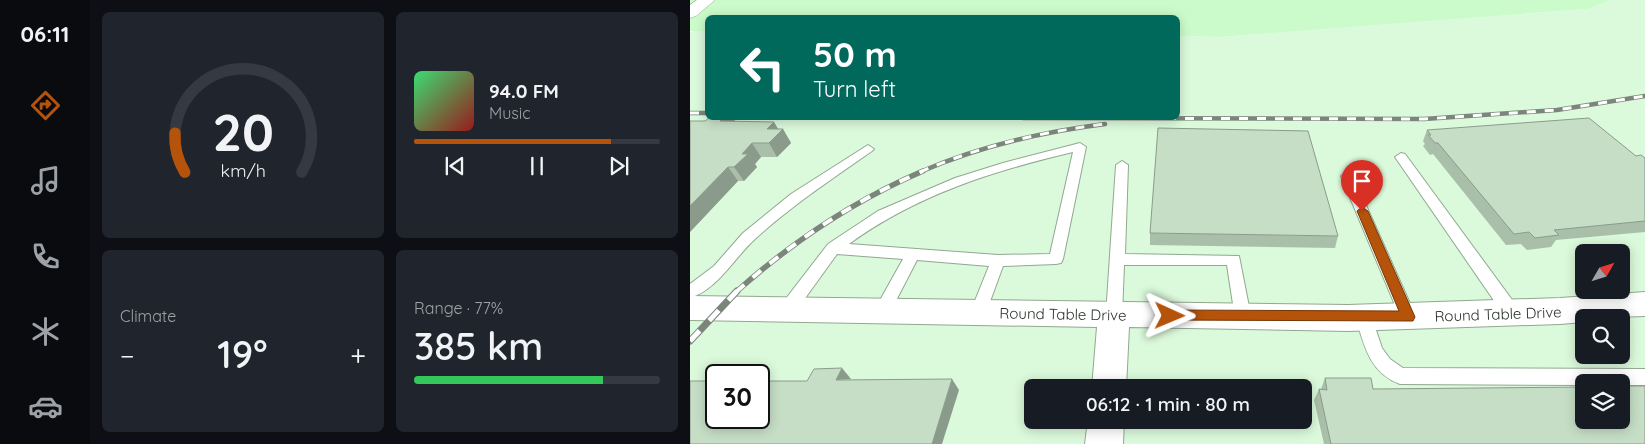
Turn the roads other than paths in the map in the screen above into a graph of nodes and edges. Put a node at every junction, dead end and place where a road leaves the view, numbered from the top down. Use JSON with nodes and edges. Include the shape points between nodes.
{"nodes":[{"id":1,"x":707,"y":0,"type":"edge"},
{"id":2,"x":690,"y":13,"type":"edge"},
{"id":3,"x":868,"y":149,"type":"dead end"},
{"id":4,"x":1401,"y":157,"type":"dead end"},
{"id":5,"x":1122,"y":165,"type":"dead end"},
{"id":6,"x":1347,"y":176,"type":"dead end"},
{"id":7,"x":833,"y":248,"type":"junction"},
{"id":8,"x":913,"y":254,"type":"junction"},
{"id":9,"x":1116,"y":259,"type":"junction"},
{"id":10,"x":998,"y":261,"type":"junction"},
{"id":11,"x":690,"y":292,"type":"edge"},
{"id":12,"x":1645,"y":304,"type":"edge"},
{"id":13,"x":690,"y":308,"type":"edge"},
{"id":14,"x":787,"y":310,"type":"junction"},
{"id":15,"x":882,"y":311,"type":"junction"},
{"id":16,"x":978,"y":313,"type":"junction"},
{"id":17,"x":1512,"y":313,"type":"junction"},
{"id":18,"x":1114,"y":316,"type":"junction"},
{"id":19,"x":1243,"y":317,"type":"junction"},
{"id":20,"x":1408,"y":317,"type":"junction"},
{"id":21,"x":1364,"y":318,"type":"junction"},
{"id":22,"x":1645,"y":377,"type":"edge"},
{"id":23,"x":1109,"y":379,"type":"edge"},
{"id":24,"x":1105,"y":429,"type":"edge"},
{"id":25,"x":1104,"y":444,"type":"edge"}],
"edges":[{"from":1,"to":2,"type":"highway"},
{"from":3,"to":11,"type":"lane","via":[[796,197],[748,237],[719,270]]},
{"from":4,"to":17,"type":"lane"},
{"from":5,"to":9,"type":"lane"},
{"from":6,"to":20,"type":"lane"},
{"from":7,"to":8,"type":"lane"},
{"from":7,"to":10,"type":"lane","via":[[889,210],[955,183],[1023,160],[1080,147],[1056,259]]},
{"from":7,"to":14,"type":"lane"},
{"from":8,"to":10,"type":"lane"},
{"from":8,"to":15,"type":"lane"},
{"from":9,"to":18,"type":"lane"},
{"from":9,"to":19,"type":"lane","via":[[1234,260]]},
{"from":10,"to":16,"type":"lane"},
{"from":12,"to":17,"type":"street","name":"Round Table Drive"},
{"from":13,"to":14,"type":"street","name":"Round Table Drive"},
{"from":14,"to":15,"type":"street","name":"Round Table Drive"},
{"from":15,"to":16,"type":"street","name":"Round Table Drive"},
{"from":16,"to":18,"type":"street","name":"Round Table Drive"},
{"from":17,"to":20,"type":"street","name":"Round Table Drive"},
{"from":18,"to":19,"type":"street","name":"Round Table Drive"},
{"from":18,"to":23,"type":"street"},
{"from":19,"to":21,"type":"street","name":"Round Table Drive"},
{"from":20,"to":21,"type":"street","name":"Round Table Drive"},
{"from":21,"to":22,"type":"lane","via":[[1374,352],[1384,367],[1400,376]]},
{"from":24,"to":25,"type":"street"}]}
